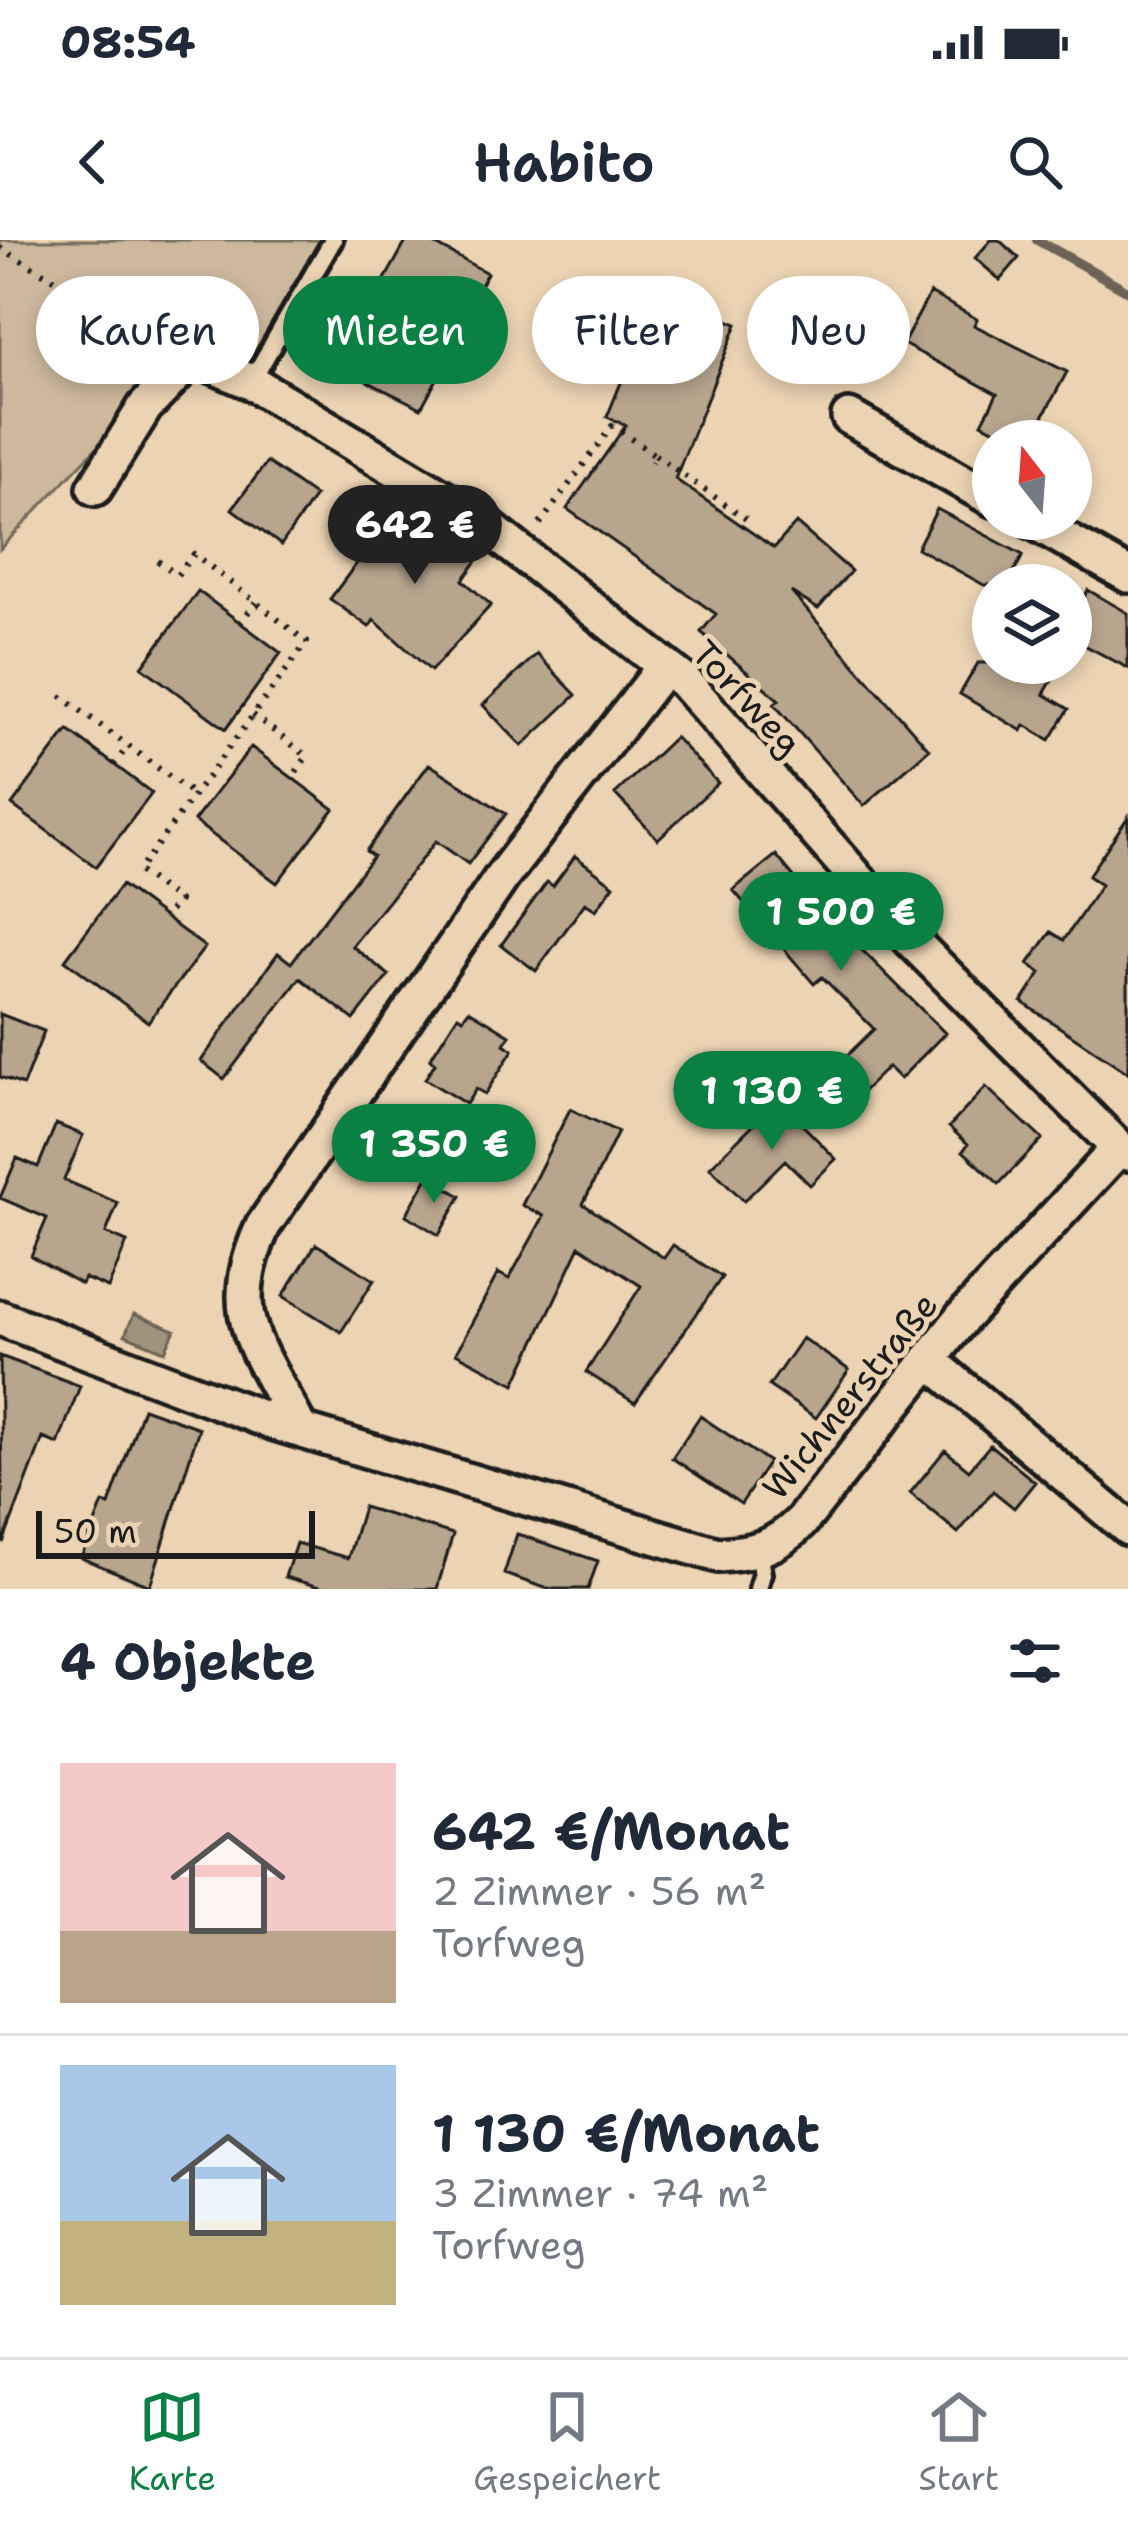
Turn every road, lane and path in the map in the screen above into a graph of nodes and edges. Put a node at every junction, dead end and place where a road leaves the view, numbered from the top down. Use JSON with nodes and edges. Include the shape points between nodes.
{"nodes":[{"id":1,"x":334,"y":240,"type":"edge"},
{"id":2,"x":0,"y":248,"type":"edge"},
{"id":3,"x":50,"y":276,"type":"edge"},
{"id":4,"x":259,"y":367,"type":"edge"},
{"id":5,"x":167,"y":384,"type":"edge"},
{"id":6,"x":253,"y":384,"type":"edge"},
{"id":7,"x":849,"y":417,"type":"dead end"},
{"id":8,"x":972,"y":487,"type":"edge"},
{"id":9,"x":95,"y":488,"type":"dead end"},
{"id":10,"x":748,"y":521,"type":"dead end"},
{"id":11,"x":1066,"y":540,"type":"edge"},
{"id":12,"x":519,"y":551,"type":"junction"},
{"id":13,"x":158,"y":561,"type":"dead end"},
{"id":14,"x":1128,"y":575,"type":"edge"},
{"id":15,"x":256,"y":602,"type":"junction"},
{"id":16,"x":241,"y":623,"type":"dead end"},
{"id":17,"x":665,"y":666,"type":"junction"},
{"id":18,"x":61,"y":697,"type":"dead end"},
{"id":19,"x":253,"y":715,"type":"junction"},
{"id":20,"x":128,"y":746,"type":"junction"},
{"id":21,"x":114,"y":765,"type":"dead end"},
{"id":22,"x":292,"y":778,"type":"dead end"},
{"id":23,"x":194,"y":795,"type":"junction"},
{"id":24,"x":165,"y":917,"type":"dead end"},
{"id":25,"x":1124,"y":1151,"type":"edge"},
{"id":26,"x":0,"y":1318,"type":"edge"},
{"id":27,"x":929,"y":1360,"type":"junction"},
{"id":28,"x":299,"y":1427,"type":"junction"},
{"id":29,"x":1128,"y":1528,"type":"edge"},
{"id":30,"x":758,"y":1553,"type":"junction"},
{"id":31,"x":758,"y":1589,"type":"edge"}],
"edges":[{"from":1,"to":4,"type":"lane"},
{"from":2,"to":3,"type":"path"},
{"from":5,"to":9,"type":"street"},
{"from":6,"to":12,"type":"street","name":"Torfweg"},
{"from":7,"to":8,"type":"street"},
{"from":10,"to":12,"type":"path","via":[[612,426]]},
{"from":11,"to":14,"type":"street"},
{"from":12,"to":17,"type":"street","name":"Torfweg"},
{"from":13,"to":15,"type":"path","via":[[177,575],[194,554]]},
{"from":15,"to":16,"type":"path"},
{"from":15,"to":19,"type":"path","via":[[307,642]]},
{"from":17,"to":25,"type":"street","name":"Torfweg","via":[[912,941]]},
{"from":17,"to":28,"type":"street","via":[[502,877],[263,1226],[244,1268],[242,1314]]},
{"from":18,"to":20,"type":"path"},
{"from":19,"to":22,"type":"path","via":[[307,755]]},
{"from":19,"to":23,"type":"path"},
{"from":20,"to":21,"type":"path"},
{"from":20,"to":23,"type":"path"},
{"from":23,"to":24,"type":"path","via":[[138,871],[178,901]]},
{"from":25,"to":27,"type":"street","name":"Wichnerstraße"},
{"from":26,"to":28,"type":"street","name":"Wichnerstraße"},
{"from":27,"to":29,"type":"street"},
{"from":27,"to":30,"type":"street","name":"Wichnerstraße","via":[[801,1522]]},
{"from":28,"to":30,"type":"street","name":"Wichnerstraße","via":[[718,1555]]},
{"from":30,"to":31,"type":"lane"}]}
